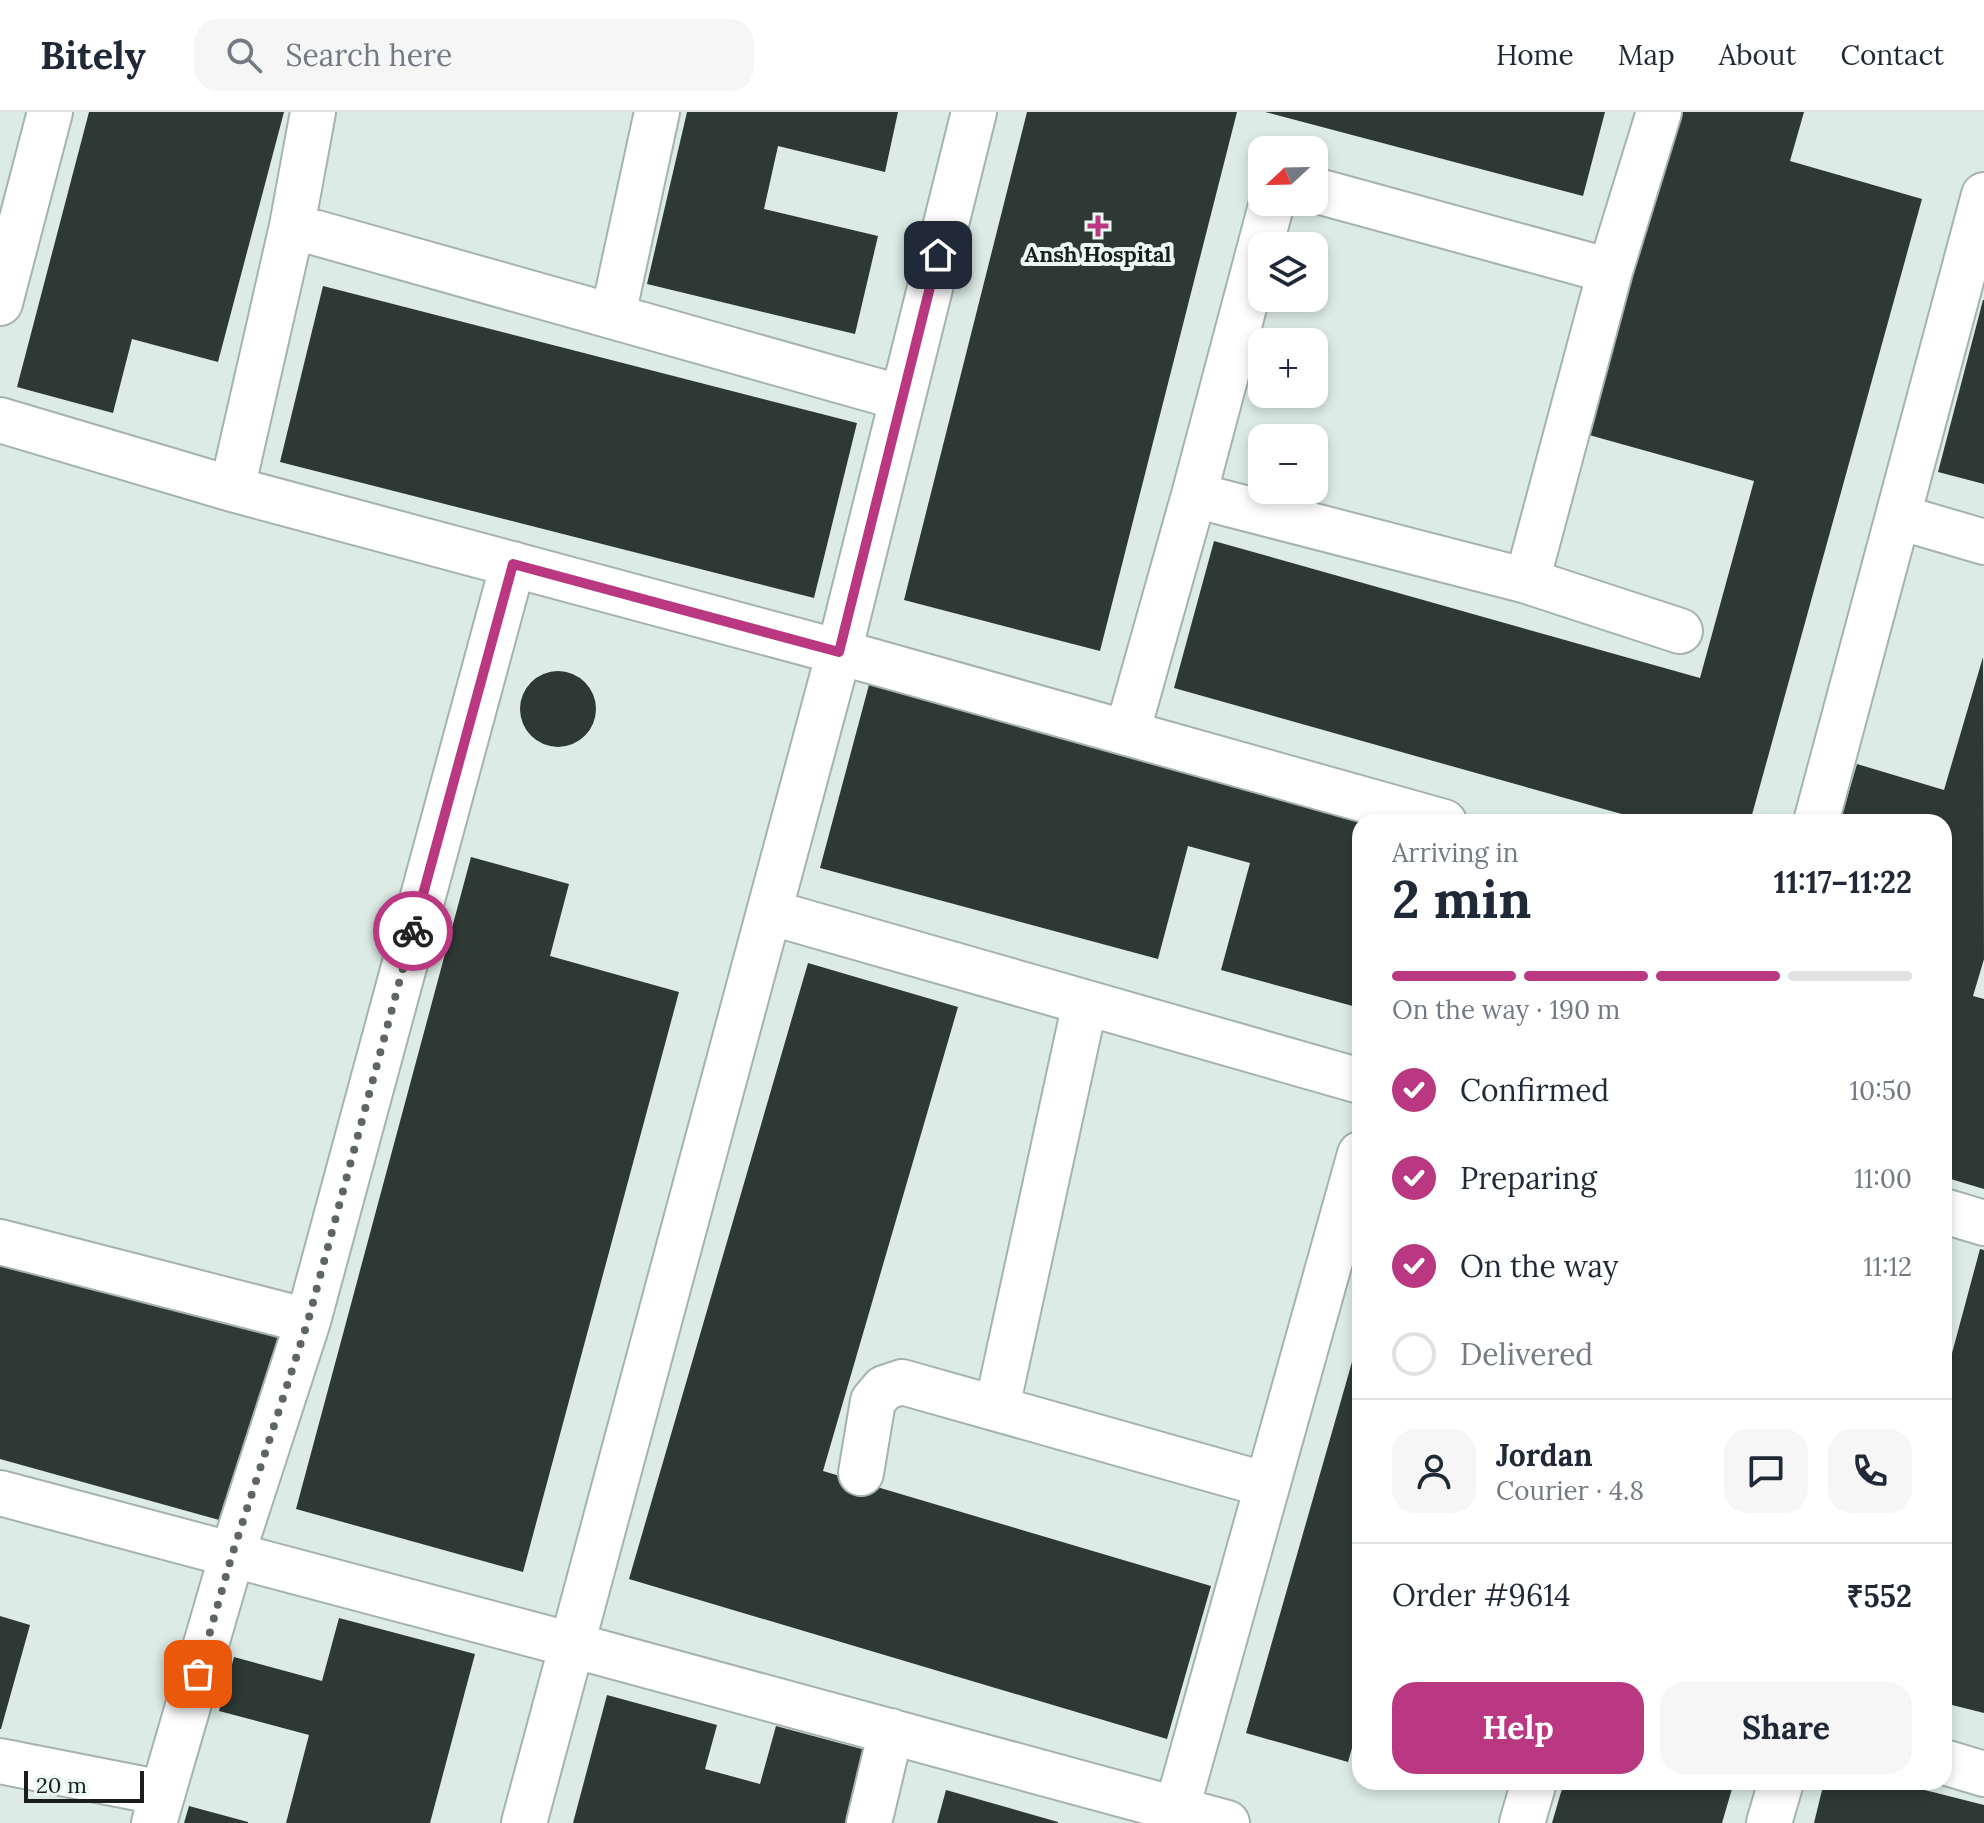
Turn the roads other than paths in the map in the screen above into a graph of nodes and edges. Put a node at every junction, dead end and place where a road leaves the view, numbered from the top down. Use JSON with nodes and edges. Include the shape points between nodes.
{"nodes":[{"id":1,"x":50,"y":112,"type":"edge"},
{"id":2,"x":313,"y":112,"type":"edge"},
{"id":3,"x":657,"y":112,"type":"edge"},
{"id":4,"x":974,"y":112,"type":"edge"},
{"id":5,"x":1659,"y":112,"type":"edge"},
{"id":6,"x":14,"y":193,"type":"edge"},
{"id":7,"x":1328,"y":194,"type":"edge"},
{"id":8,"x":1984,"y":195,"type":"edge"},
{"id":9,"x":1268,"y":216,"type":"edge"},
{"id":10,"x":292,"y":226,"type":"junction"},
{"id":11,"x":1610,"y":271,"type":"junction"},
{"id":12,"x":0,"y":303,"type":"edge"},
{"id":13,"x":613,"y":315,"type":"junction"},
{"id":14,"x":902,"y":398,"type":"junction"},
{"id":15,"x":0,"y":420,"type":"edge"},
{"id":16,"x":232,"y":489,"type":"junction"},
{"id":17,"x":1194,"y":495,"type":"junction"},
{"id":18,"x":1899,"y":517,"type":"junction"},
{"id":19,"x":1984,"y":542,"type":"edge"},
{"id":20,"x":513,"y":564,"type":"junction"},
{"id":21,"x":1527,"y":581,"type":"junction"},
{"id":22,"x":1680,"y":631,"type":"dead end"},
{"id":23,"x":839,"y":652,"type":"junction"},
{"id":24,"x":1127,"y":733,"type":"junction"},
{"id":25,"x":1416,"y":814,"type":"edge"},
{"id":26,"x":1818,"y":814,"type":"edge"},
{"id":27,"x":769,"y":912,"type":"junction"},
{"id":28,"x":1085,"y":1003,"type":"junction"},
{"id":29,"x":1352,"y":1079,"type":"edge"},
{"id":30,"x":1352,"y":1182,"type":"edge"},
{"id":31,"x":1952,"y":1214,"type":"edge"},
{"id":32,"x":1984,"y":1223,"type":"edge"},
{"id":33,"x":0,"y":1242,"type":"edge"},
{"id":34,"x":308,"y":1321,"type":"junction"},
{"id":35,"x":997,"y":1407,"type":"junction"},
{"id":36,"x":861,"y":1473,"type":"dead end"},
{"id":37,"x":1267,"y":1485,"type":"junction"},
{"id":38,"x":0,"y":1493,"type":"edge"},
{"id":39,"x":232,"y":1555,"type":"junction"},
{"id":40,"x":572,"y":1645,"type":"junction"},
{"id":41,"x":891,"y":1731,"type":"junction"},
{"id":42,"x":0,"y":1761,"type":"edge"},
{"id":43,"x":1952,"y":1764,"type":"edge"},
{"id":44,"x":1984,"y":1774,"type":"edge"},
{"id":45,"x":1532,"y":1790,"type":"edge"},
{"id":46,"x":1779,"y":1790,"type":"edge"},
{"id":47,"x":159,"y":1808,"type":"edge"},
{"id":48,"x":1177,"y":1808,"type":"junction"},
{"id":49,"x":524,"y":1823,"type":"edge"},
{"id":50,"x":869,"y":1823,"type":"edge"},
{"id":51,"x":1227,"y":1823,"type":"edge"},
{"id":52,"x":1522,"y":1823,"type":"edge"},
{"id":53,"x":1769,"y":1823,"type":"edge"}],
"edges":[{"from":1,"to":6,"type":"street"},
{"from":2,"to":10,"type":"street"},
{"from":3,"to":13,"type":"street"},
{"from":4,"to":14,"type":"street"},
{"from":5,"to":11,"type":"street"},
{"from":6,"to":12,"type":"street"},
{"from":7,"to":11,"type":"street"},
{"from":8,"to":18,"type":"street"},
{"from":9,"to":17,"type":"street"},
{"from":10,"to":13,"type":"street"},
{"from":10,"to":16,"type":"street"},
{"from":11,"to":21,"type":"street"},
{"from":13,"to":14,"type":"street"},
{"from":14,"to":23,"type":"street"},
{"from":15,"to":16,"type":"street"},
{"from":16,"to":20,"type":"street"},
{"from":17,"to":21,"type":"street"},
{"from":17,"to":24,"type":"street"},
{"from":18,"to":19,"type":"street"},
{"from":18,"to":26,"type":"street"},
{"from":20,"to":23,"type":"street"},
{"from":20,"to":34,"type":"street"},
{"from":21,"to":22,"type":"street"},
{"from":23,"to":24,"type":"street"},
{"from":23,"to":27,"type":"street"},
{"from":24,"to":25,"type":"street"},
{"from":27,"to":28,"type":"street"},
{"from":27,"to":40,"type":"street"},
{"from":28,"to":29,"type":"street"},
{"from":28,"to":35,"type":"street"},
{"from":30,"to":37,"type":"street"},
{"from":31,"to":32,"type":"street"},
{"from":33,"to":34,"type":"street"},
{"from":34,"to":39,"type":"street"},
{"from":35,"to":36,"type":"street","via":[[902,1382],[884,1388],[873,1401]]},
{"from":35,"to":37,"type":"street"},
{"from":37,"to":48,"type":"street"},
{"from":38,"to":39,"type":"street"},
{"from":39,"to":40,"type":"street"},
{"from":39,"to":47,"type":"street"},
{"from":40,"to":41,"type":"street"},
{"from":40,"to":49,"type":"street"},
{"from":41,"to":48,"type":"street"},
{"from":41,"to":50,"type":"street"},
{"from":42,"to":47,"type":"street"},
{"from":43,"to":44,"type":"street"},
{"from":45,"to":52,"type":"street"},
{"from":46,"to":53,"type":"street"},
{"from":48,"to":51,"type":"street"}]}
